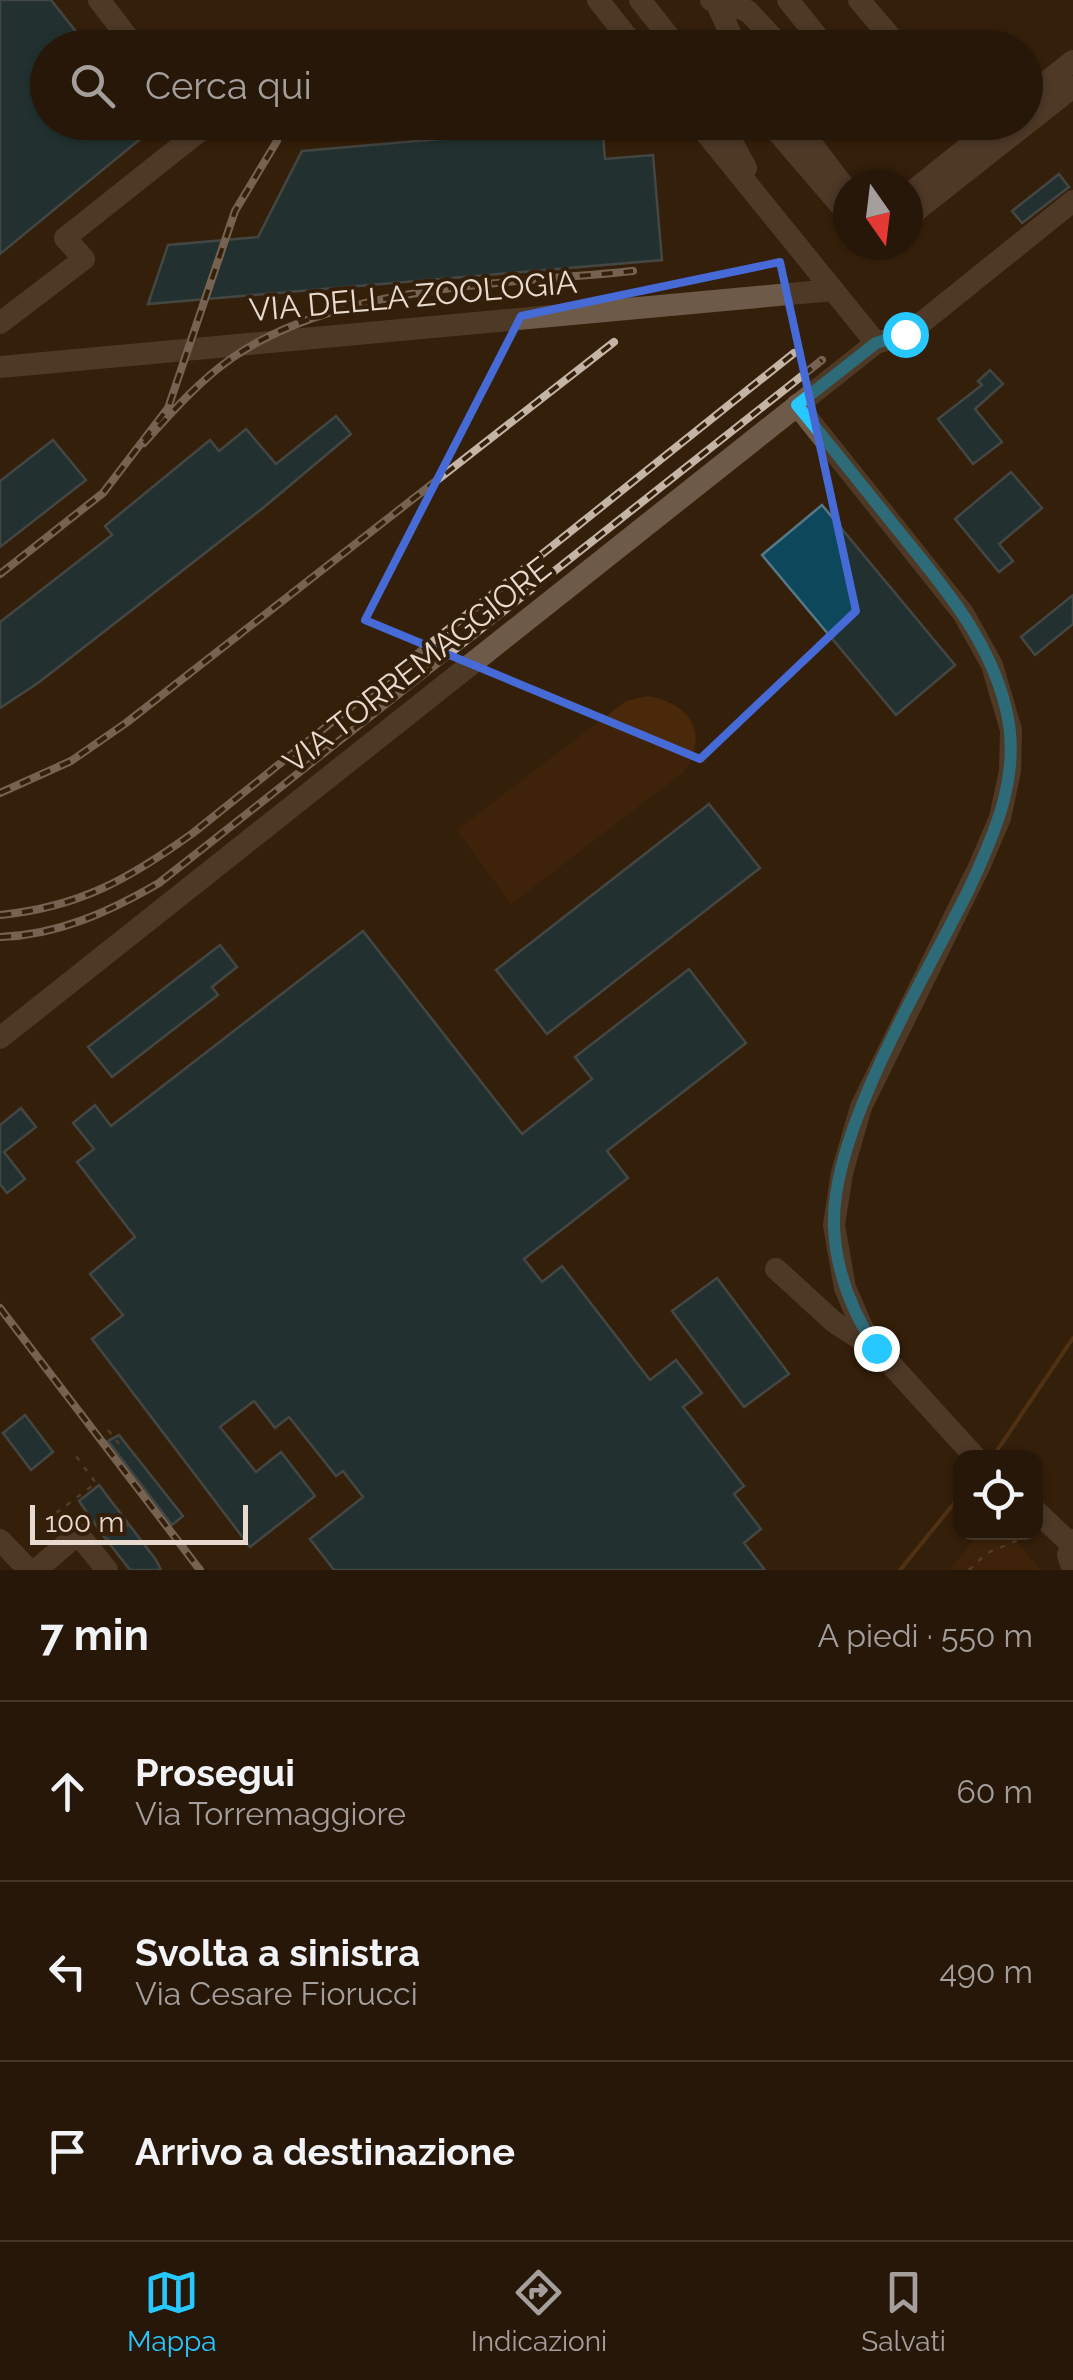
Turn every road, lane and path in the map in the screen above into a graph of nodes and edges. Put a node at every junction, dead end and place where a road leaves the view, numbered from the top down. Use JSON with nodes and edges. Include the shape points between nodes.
{"nodes":[{"id":1,"x":99,"y":0,"type":"edge"},
{"id":2,"x":598,"y":0,"type":"edge"},
{"id":3,"x":624,"y":0,"type":"edge"},
{"id":4,"x":640,"y":0,"type":"edge"},
{"id":5,"x":788,"y":0,"type":"edge"},
{"id":6,"x":859,"y":0,"type":"edge"},
{"id":7,"x":711,"y":1,"type":"edge"},
{"id":8,"x":747,"y":6,"type":"edge"},
{"id":9,"x":122,"y":30,"type":"edge"},
{"id":10,"x":622,"y":30,"type":"edge"},
{"id":11,"x":650,"y":30,"type":"edge"},
{"id":12,"x":664,"y":30,"type":"edge"},
{"id":13,"x":716,"y":30,"type":"edge"},
{"id":14,"x":727,"y":30,"type":"edge"},
{"id":15,"x":767,"y":30,"type":"edge"},
{"id":16,"x":812,"y":30,"type":"edge"},
{"id":17,"x":885,"y":30,"type":"edge"},
{"id":18,"x":1073,"y":61,"type":"edge"},
{"id":19,"x":1043,"y":85,"type":"edge"},
{"id":20,"x":1073,"y":87,"type":"edge"},
{"id":21,"x":1043,"y":111,"type":"edge"},
{"id":22,"x":188,"y":140,"type":"edge"},
{"id":23,"x":711,"y":140,"type":"edge"},
{"id":24,"x":730,"y":140,"type":"edge"},
{"id":25,"x":784,"y":140,"type":"edge"},
{"id":26,"x":809,"y":140,"type":"edge"},
{"id":27,"x":977,"y":140,"type":"edge"},
{"id":28,"x":1002,"y":140,"type":"edge"},
{"id":29,"x":1007,"y":140,"type":"edge"},
{"id":30,"x":984,"y":158,"type":"junction"},
{"id":31,"x":833,"y":172,"type":"edge"},
{"id":32,"x":923,"y":183,"type":"edge"},
{"id":33,"x":833,"y":197,"type":"edge"},
{"id":34,"x":1073,"y":201,"type":"edge"},
{"id":35,"x":923,"y":205,"type":"edge"},
{"id":36,"x":765,"y":207,"type":"junction"},
{"id":37,"x":833,"y":290,"type":"junction"},
{"id":38,"x":0,"y":323,"type":"edge"},
{"id":39,"x":876,"y":343,"type":"junction"},
{"id":40,"x":0,"y":366,"type":"edge"},
{"id":41,"x":797,"y":405,"type":"junction"},
{"id":42,"x":0,"y":1038,"type":"edge"},
{"id":43,"x":776,"y":1269,"type":"dead end"},
{"id":44,"x":878,"y":1350,"type":"junction"},
{"id":45,"x":108,"y":1430,"type":"dead end"},
{"id":46,"x":119,"y":1444,"type":"dead end"},
{"id":47,"x":968,"y":1450,"type":"edge"},
{"id":48,"x":75,"y":1456,"type":"dead end"},
{"id":49,"x":56,"y":1513,"type":"dead end"},
{"id":50,"x":1044,"y":1519,"type":"edge"},
{"id":51,"x":129,"y":1524,"type":"dead end"},
{"id":52,"x":1072,"y":1543,"type":"edge"},
{"id":53,"x":3,"y":1548,"type":"edge"},
{"id":54,"x":91,"y":1550,"type":"junction"},
{"id":55,"x":45,"y":1566,"type":"edge"},
{"id":56,"x":107,"y":1570,"type":"edge"},
{"id":57,"x":969,"y":1570,"type":"edge"},
{"id":58,"x":1073,"y":1570,"type":"edge"}],
"edges":[{"from":1,"to":9,"type":"street"},
{"from":2,"to":10,"type":"street"},
{"from":3,"to":11,"type":"street"},
{"from":4,"to":12,"type":"street"},
{"from":5,"to":16,"type":"street"},
{"from":6,"to":17,"type":"street"},
{"from":7,"to":8,"type":"street"},
{"from":7,"to":13,"type":"street"},
{"from":7,"to":14,"type":"street"},
{"from":8,"to":15,"type":"street"},
{"from":18,"to":19,"type":"street"},
{"from":20,"to":21,"type":"street"},
{"from":22,"to":38,"type":"street","via":[[65,238],[84,259]]},
{"from":23,"to":36,"type":"street"},
{"from":24,"to":36,"type":"street"},
{"from":25,"to":33,"type":"street"},
{"from":26,"to":31,"type":"street"},
{"from":27,"to":32,"type":"street"},
{"from":28,"to":30,"type":"street"},
{"from":29,"to":30,"type":"street"},
{"from":30,"to":35,"type":"street"},
{"from":34,"to":39,"type":"street","name":"VIA TORREMAGGIORE","via":[[920,324]]},
{"from":36,"to":37,"type":"street"},
{"from":37,"to":39,"type":"street"},
{"from":37,"to":40,"type":"street","name":"VIA DELLA ZOOLOGIA"},
{"from":39,"to":41,"type":"street","name":"VIA TORREMAGGIORE"},
{"from":41,"to":42,"type":"street","name":"VIA TORREMAGGIORE"},
{"from":41,"to":44,"type":"street","via":[[964,613],[992,665],[1011,730],[1000,818],[861,1107],[842,1173],[834,1225],[838,1256],[852,1307]]},
{"from":43,"to":44,"type":"street","via":[[834,1322]]},
{"from":44,"to":47,"type":"street"},
{"from":45,"to":46,"type":"path"},
{"from":48,"to":49,"type":"path","via":[[96,1483]]},
{"from":50,"to":52,"type":"street"},
{"from":50,"to":57,"type":"path"},
{"from":51,"to":54,"type":"path"},
{"from":52,"to":58,"type":"street"},
{"from":53,"to":55,"type":"street"},
{"from":54,"to":55,"type":"street","via":[[78,1534]]},
{"from":54,"to":56,"type":"street"}]}
